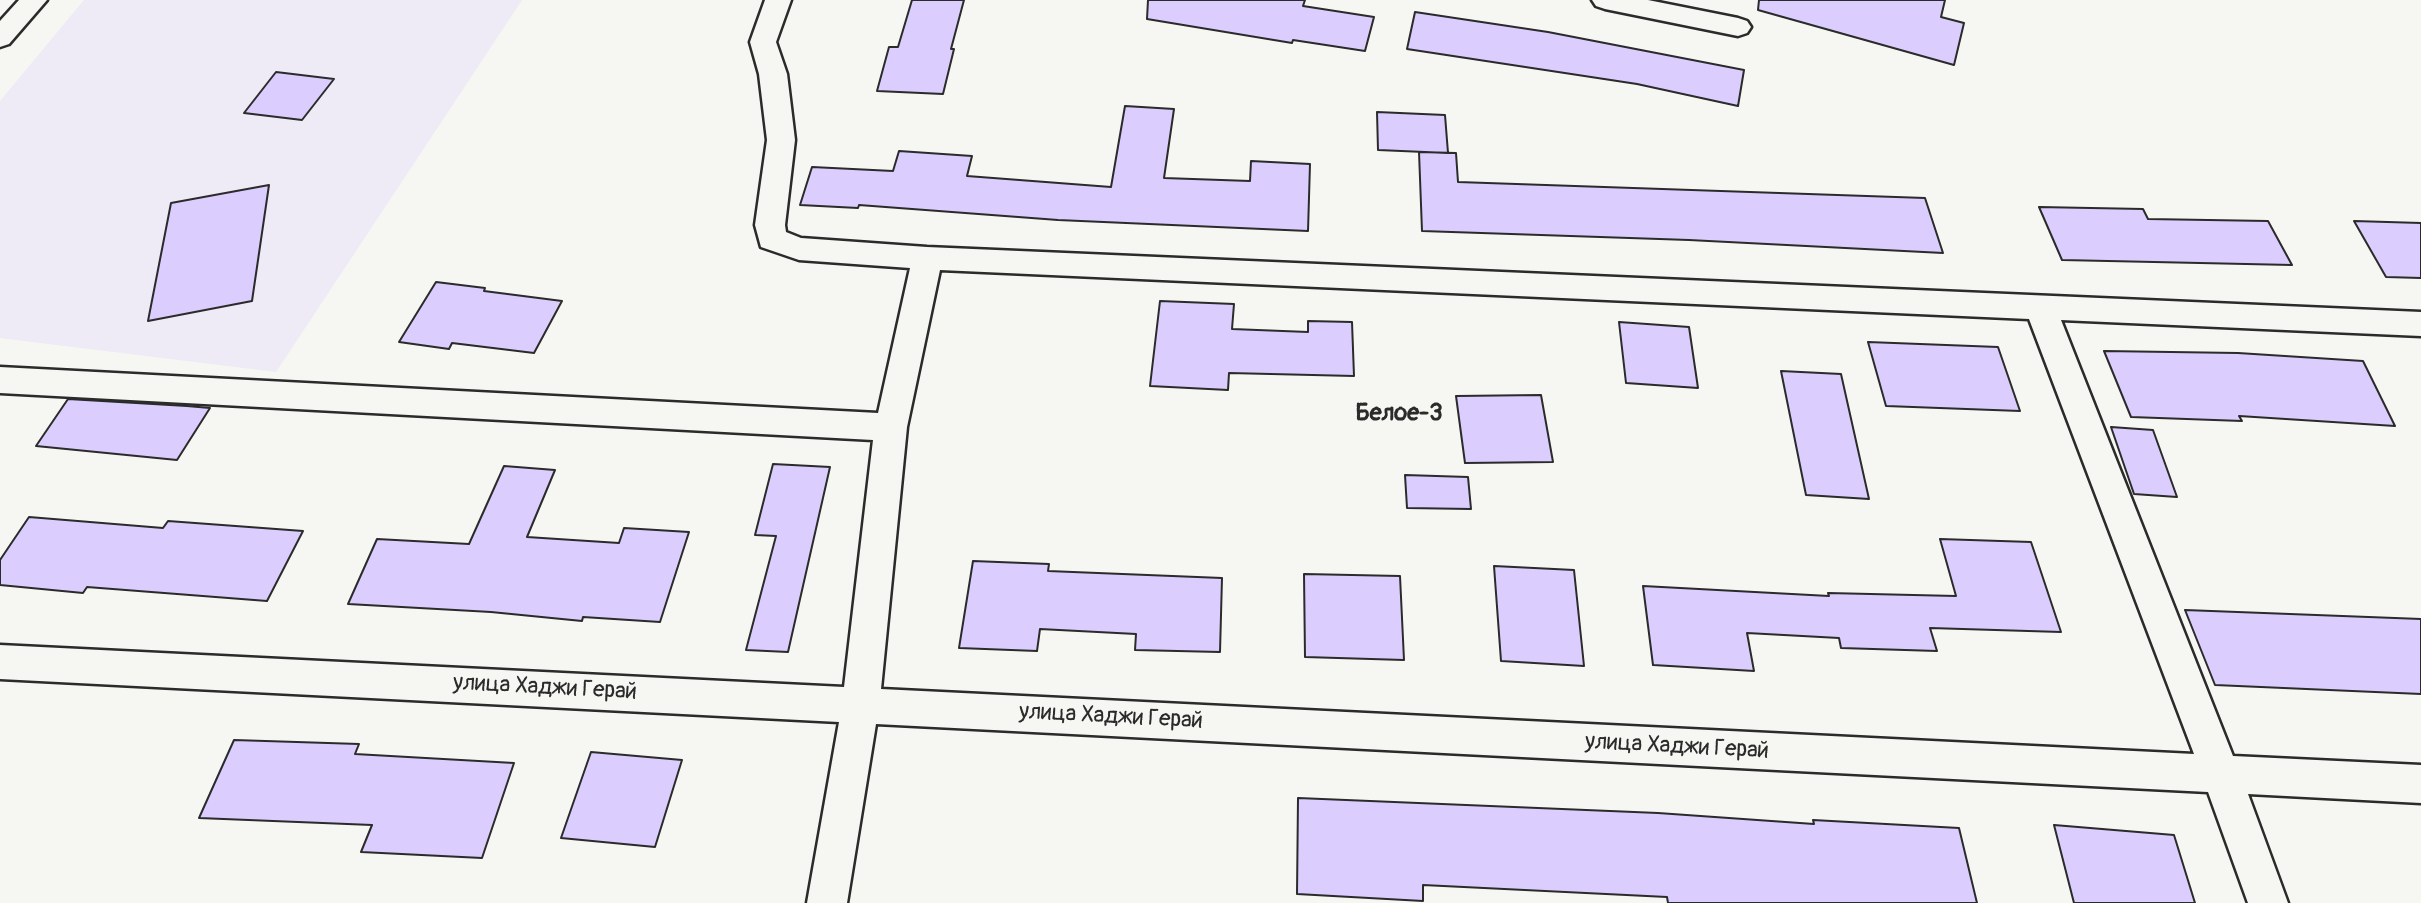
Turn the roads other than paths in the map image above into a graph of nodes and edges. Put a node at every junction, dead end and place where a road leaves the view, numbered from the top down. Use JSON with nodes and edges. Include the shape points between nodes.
{"nodes":[{"id":1,"x":34,"y":0,"type":"edge"},
{"id":2,"x":778,"y":0,"type":"edge"},
{"id":3,"x":1605,"y":0,"type":"edge"},
{"id":4,"x":1738,"y":27,"type":"dead end"},
{"id":5,"x":0,"y":38,"type":"edge"},
{"id":6,"x":927,"y":258,"type":"junction"},
{"id":7,"x":2040,"y":307,"type":"junction"},
{"id":8,"x":2421,"y":324,"type":"edge"},
{"id":9,"x":0,"y":380,"type":"edge"},
{"id":10,"x":891,"y":427,"type":"junction"},
{"id":11,"x":0,"y":662,"type":"edge"},
{"id":12,"x":861,"y":704,"type":"junction"},
{"id":13,"x":2222,"y":776,"type":"junction"},
{"id":14,"x":2421,"y":784,"type":"edge"},
{"id":15,"x":827,"y":903,"type":"edge"},
{"id":16,"x":2268,"y":903,"type":"edge"}],
"edges":[{"from":1,"to":5,"type":"street"},
{"from":2,"to":6,"type":"street","via":[[763,42],[773,74],[781,140],[772,239],[799,249]]},
{"from":3,"to":4,"type":"street"},
{"from":6,"to":7,"type":"street"},
{"from":6,"to":10,"type":"street"},
{"from":7,"to":8,"type":"street"},
{"from":7,"to":13,"type":"street"},
{"from":9,"to":10,"type":"street"},
{"from":10,"to":12,"type":"street"},
{"from":11,"to":12,"type":"street","name":"улица Хаджи Герай"},
{"from":12,"to":13,"type":"street","name":"улица Хаджи Герай"},
{"from":12,"to":15,"type":"street"},
{"from":13,"to":14,"type":"street","name":"улица Хаджи Герай"},
{"from":13,"to":16,"type":"street"}]}
